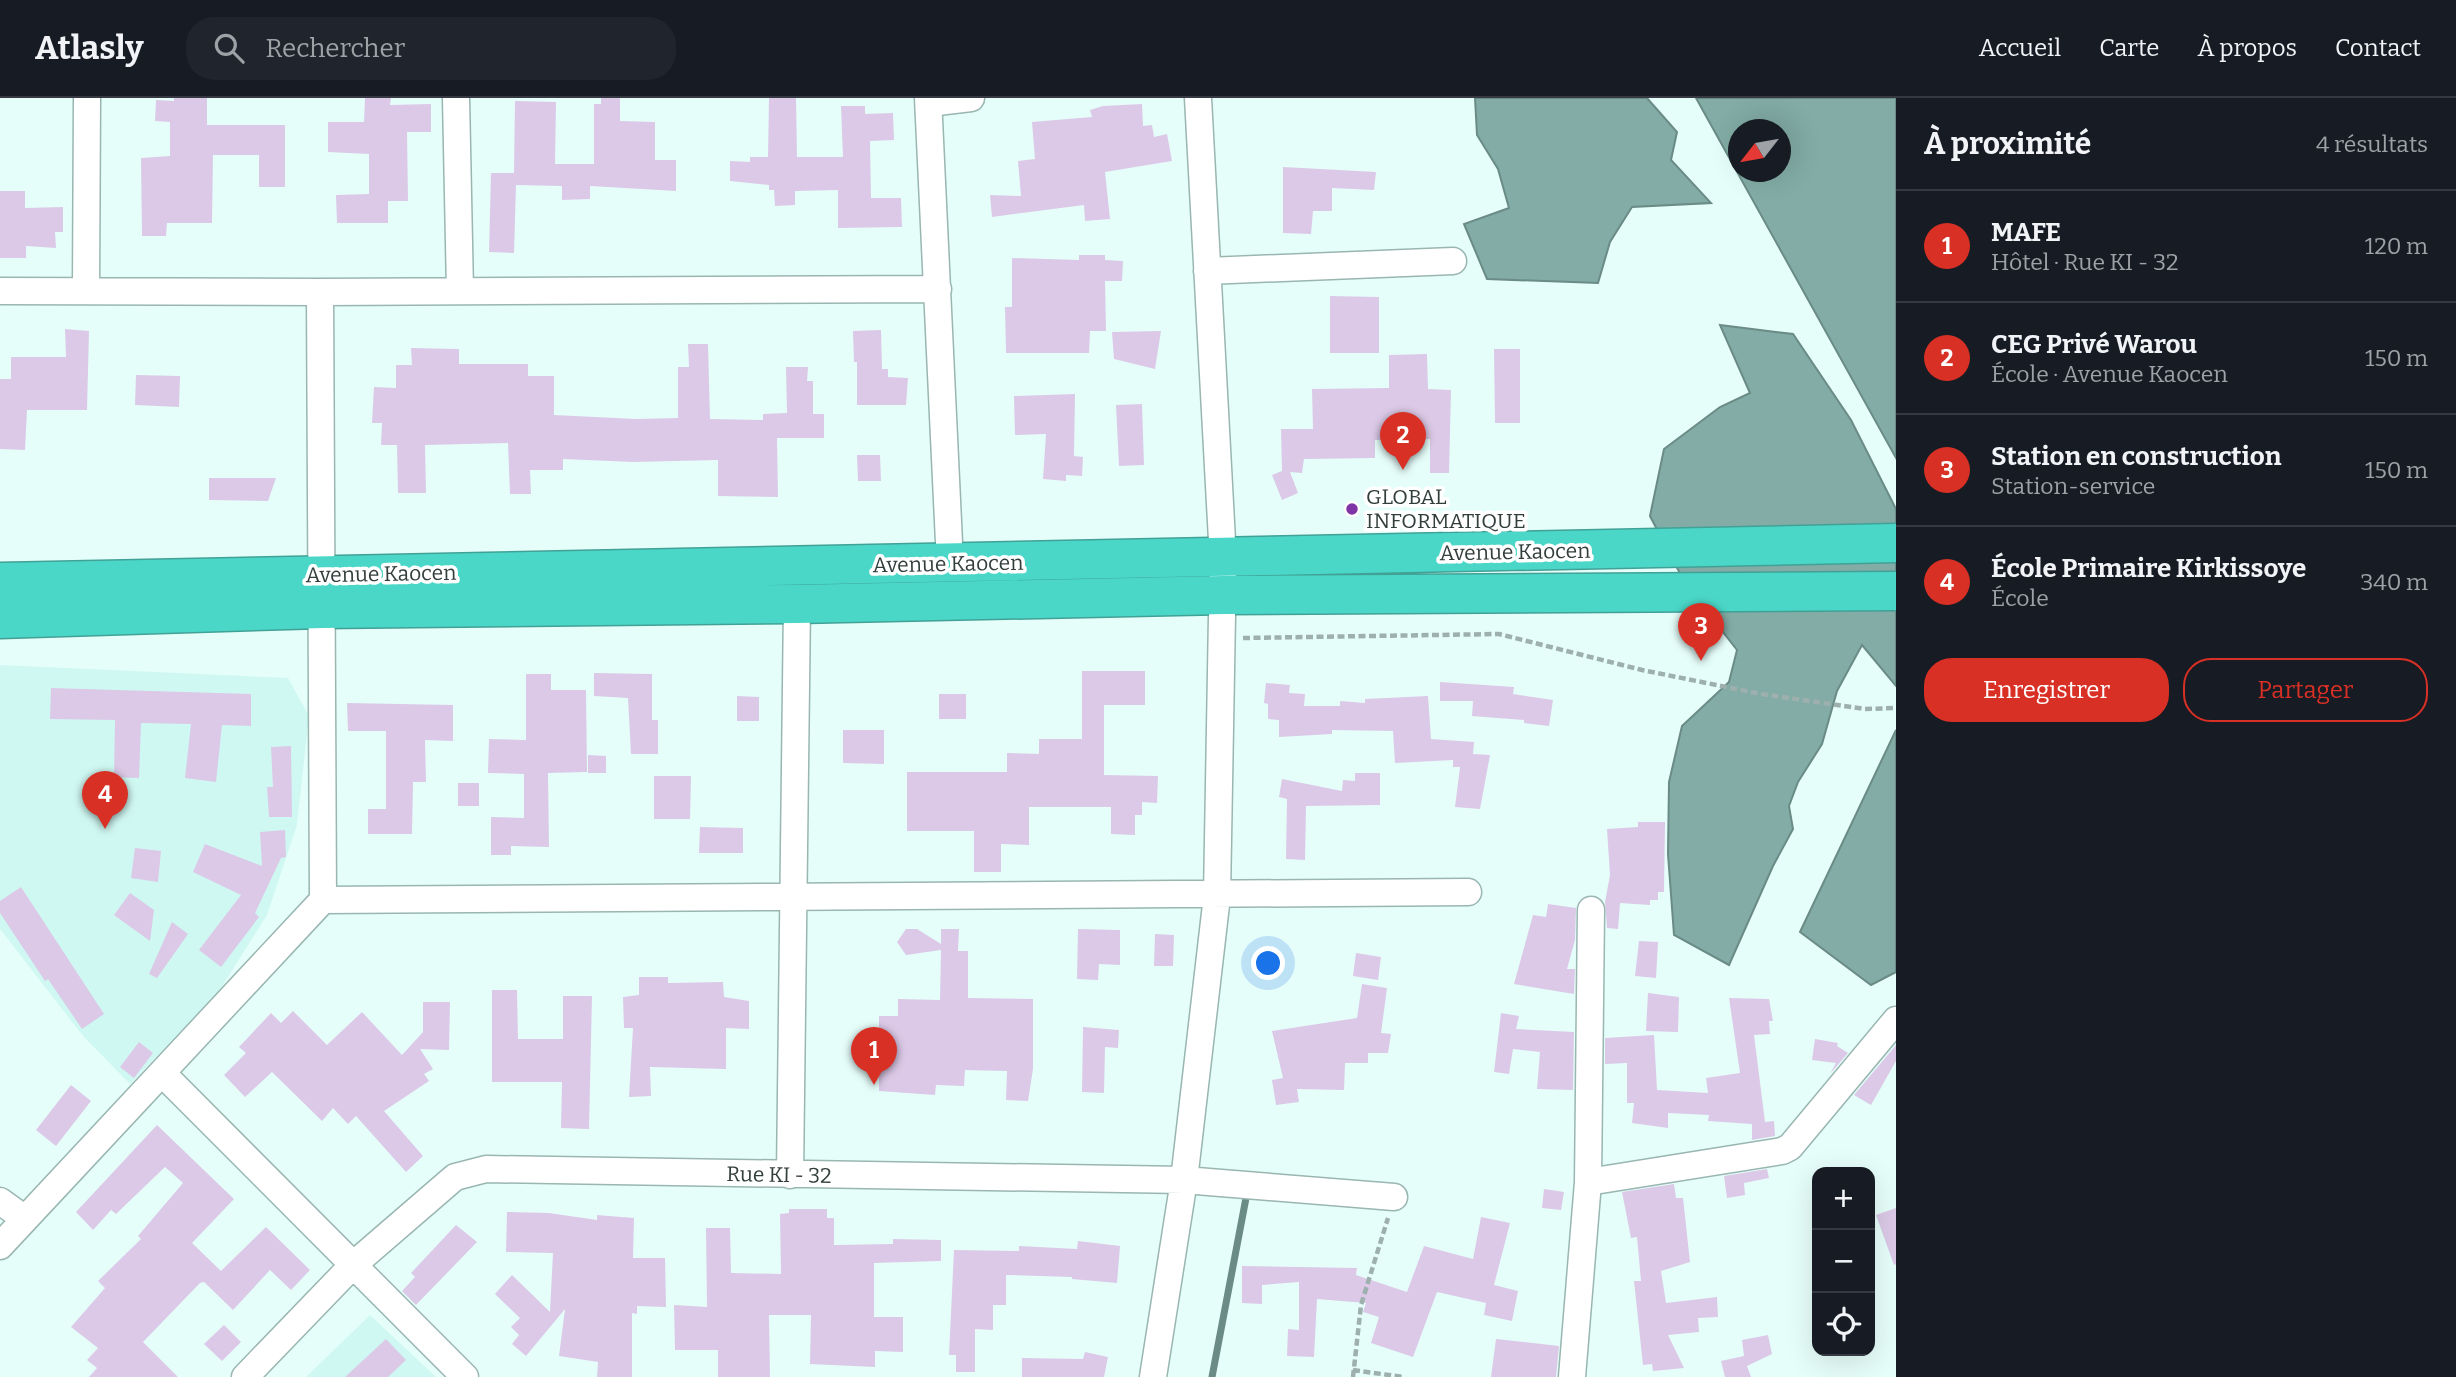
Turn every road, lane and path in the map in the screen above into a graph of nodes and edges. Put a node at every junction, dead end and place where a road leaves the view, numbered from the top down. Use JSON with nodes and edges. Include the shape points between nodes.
{"nodes":[{"id":1,"x":87,"y":98,"type":"edge"},
{"id":2,"x":456,"y":98,"type":"edge"},
{"id":3,"x":971,"y":98,"type":"edge"},
{"id":4,"x":1198,"y":98,"type":"edge"},
{"id":5,"x":929,"y":100,"type":"edge"},
{"id":6,"x":1453,"y":261,"type":"dead end"},
{"id":7,"x":1208,"y":271,"type":"junction"},
{"id":8,"x":938,"y":289,"type":"junction"},
{"id":9,"x":0,"y":291,"type":"edge"},
{"id":10,"x":86,"y":291,"type":"junction"},
{"id":11,"x":460,"y":291,"type":"junction"},
{"id":12,"x":320,"y":292,"type":"junction"},
{"id":13,"x":1896,"y":544,"type":"edge"},
{"id":14,"x":950,"y":564,"type":"junction"},
{"id":15,"x":1223,"y":577,"type":"junction"},
{"id":16,"x":0,"y":582,"type":"edge"},
{"id":17,"x":1896,"y":590,"type":"edge"},
{"id":18,"x":322,"y":592,"type":"junction"},
{"id":19,"x":797,"y":604,"type":"junction"},
{"id":20,"x":0,"y":619,"type":"edge"},
{"id":21,"x":1223,"y":638,"type":"junction"},
{"id":22,"x":1896,"y":708,"type":"edge"},
{"id":23,"x":1468,"y":892,"type":"dead end"},
{"id":24,"x":1217,"y":896,"type":"junction"},
{"id":25,"x":795,"y":897,"type":"junction"},
{"id":26,"x":323,"y":900,"type":"junction"},
{"id":27,"x":1591,"y":910,"type":"dead end"},
{"id":28,"x":1896,"y":1020,"type":"edge"},
{"id":29,"x":162,"y":1073,"type":"junction"},
{"id":30,"x":790,"y":1175,"type":"junction"},
{"id":31,"x":1184,"y":1180,"type":"junction"},
{"id":32,"x":1588,"y":1182,"type":"junction"},
{"id":33,"x":1394,"y":1197,"type":"joint"},
{"id":34,"x":0,"y":1201,"type":"edge"},
{"id":35,"x":25,"y":1219,"type":"junction"},
{"id":36,"x":0,"y":1246,"type":"edge"},
{"id":37,"x":353,"y":1265,"type":"junction"},
{"id":38,"x":1353,"y":1370,"type":"junction"},
{"id":39,"x":245,"y":1377,"type":"edge"},
{"id":40,"x":466,"y":1377,"type":"edge"},
{"id":41,"x":1153,"y":1377,"type":"edge"},
{"id":42,"x":1353,"y":1377,"type":"edge"},
{"id":43,"x":1403,"y":1377,"type":"edge"},
{"id":44,"x":1572,"y":1377,"type":"edge"}],
"edges":[{"from":1,"to":10,"type":"street"},
{"from":2,"to":11,"type":"street"},
{"from":3,"to":5,"type":"street"},
{"from":4,"to":7,"type":"street"},
{"from":5,"to":8,"type":"street"},
{"from":6,"to":7,"type":"street"},
{"from":7,"to":15,"type":"street"},
{"from":8,"to":11,"type":"street"},
{"from":8,"to":14,"type":"street"},
{"from":9,"to":10,"type":"street"},
{"from":10,"to":12,"type":"street"},
{"from":11,"to":12,"type":"street"},
{"from":12,"to":18,"type":"street"},
{"from":13,"to":15,"type":"highway","name":"Avenue Kaocen"},
{"from":14,"to":15,"type":"highway","name":"Avenue Kaocen"},
{"from":14,"to":18,"type":"highway","name":"Avenue Kaocen"},
{"from":15,"to":17,"type":"highway","name":"Avenue Kaocen"},
{"from":15,"to":19,"type":"highway","name":"Avenue Kaocen"},
{"from":15,"to":21,"type":"street"},
{"from":16,"to":18,"type":"highway","name":"Avenue Kaocen"},
{"from":18,"to":19,"type":"highway","name":"Avenue Kaocen"},
{"from":18,"to":20,"type":"highway","name":"Avenue Kaocen"},
{"from":18,"to":26,"type":"street"},
{"from":19,"to":25,"type":"street"},
{"from":21,"to":22,"type":"path","via":[[1499,634],[1761,694],[1865,709]]},
{"from":21,"to":24,"type":"street"},
{"from":23,"to":24,"type":"street"},
{"from":24,"to":25,"type":"street"},
{"from":24,"to":31,"type":"street"},
{"from":25,"to":26,"type":"street"},
{"from":25,"to":30,"type":"street"},
{"from":26,"to":29,"type":"street"},
{"from":27,"to":32,"type":"street"},
{"from":28,"to":32,"type":"street","via":[[1790,1147]]},
{"from":29,"to":35,"type":"street"},
{"from":29,"to":37,"type":"street"},
{"from":30,"to":31,"type":"street","name":"Rue KI - 32"},
{"from":30,"to":37,"type":"street","name":"Rue KI - 32","via":[[470,1172],[455,1177]]},
{"from":31,"to":33,"type":"street","name":"Rue KI - 32"},
{"from":31,"to":41,"type":"street"},
{"from":32,"to":44,"type":"street"},
{"from":33,"to":38,"type":"path","via":[[1362,1305]]},
{"from":34,"to":35,"type":"street"},
{"from":35,"to":36,"type":"street"},
{"from":37,"to":39,"type":"street","name":"Rue KI - 32"},
{"from":37,"to":40,"type":"street"},
{"from":38,"to":42,"type":"path"},
{"from":38,"to":43,"type":"path"}]}
